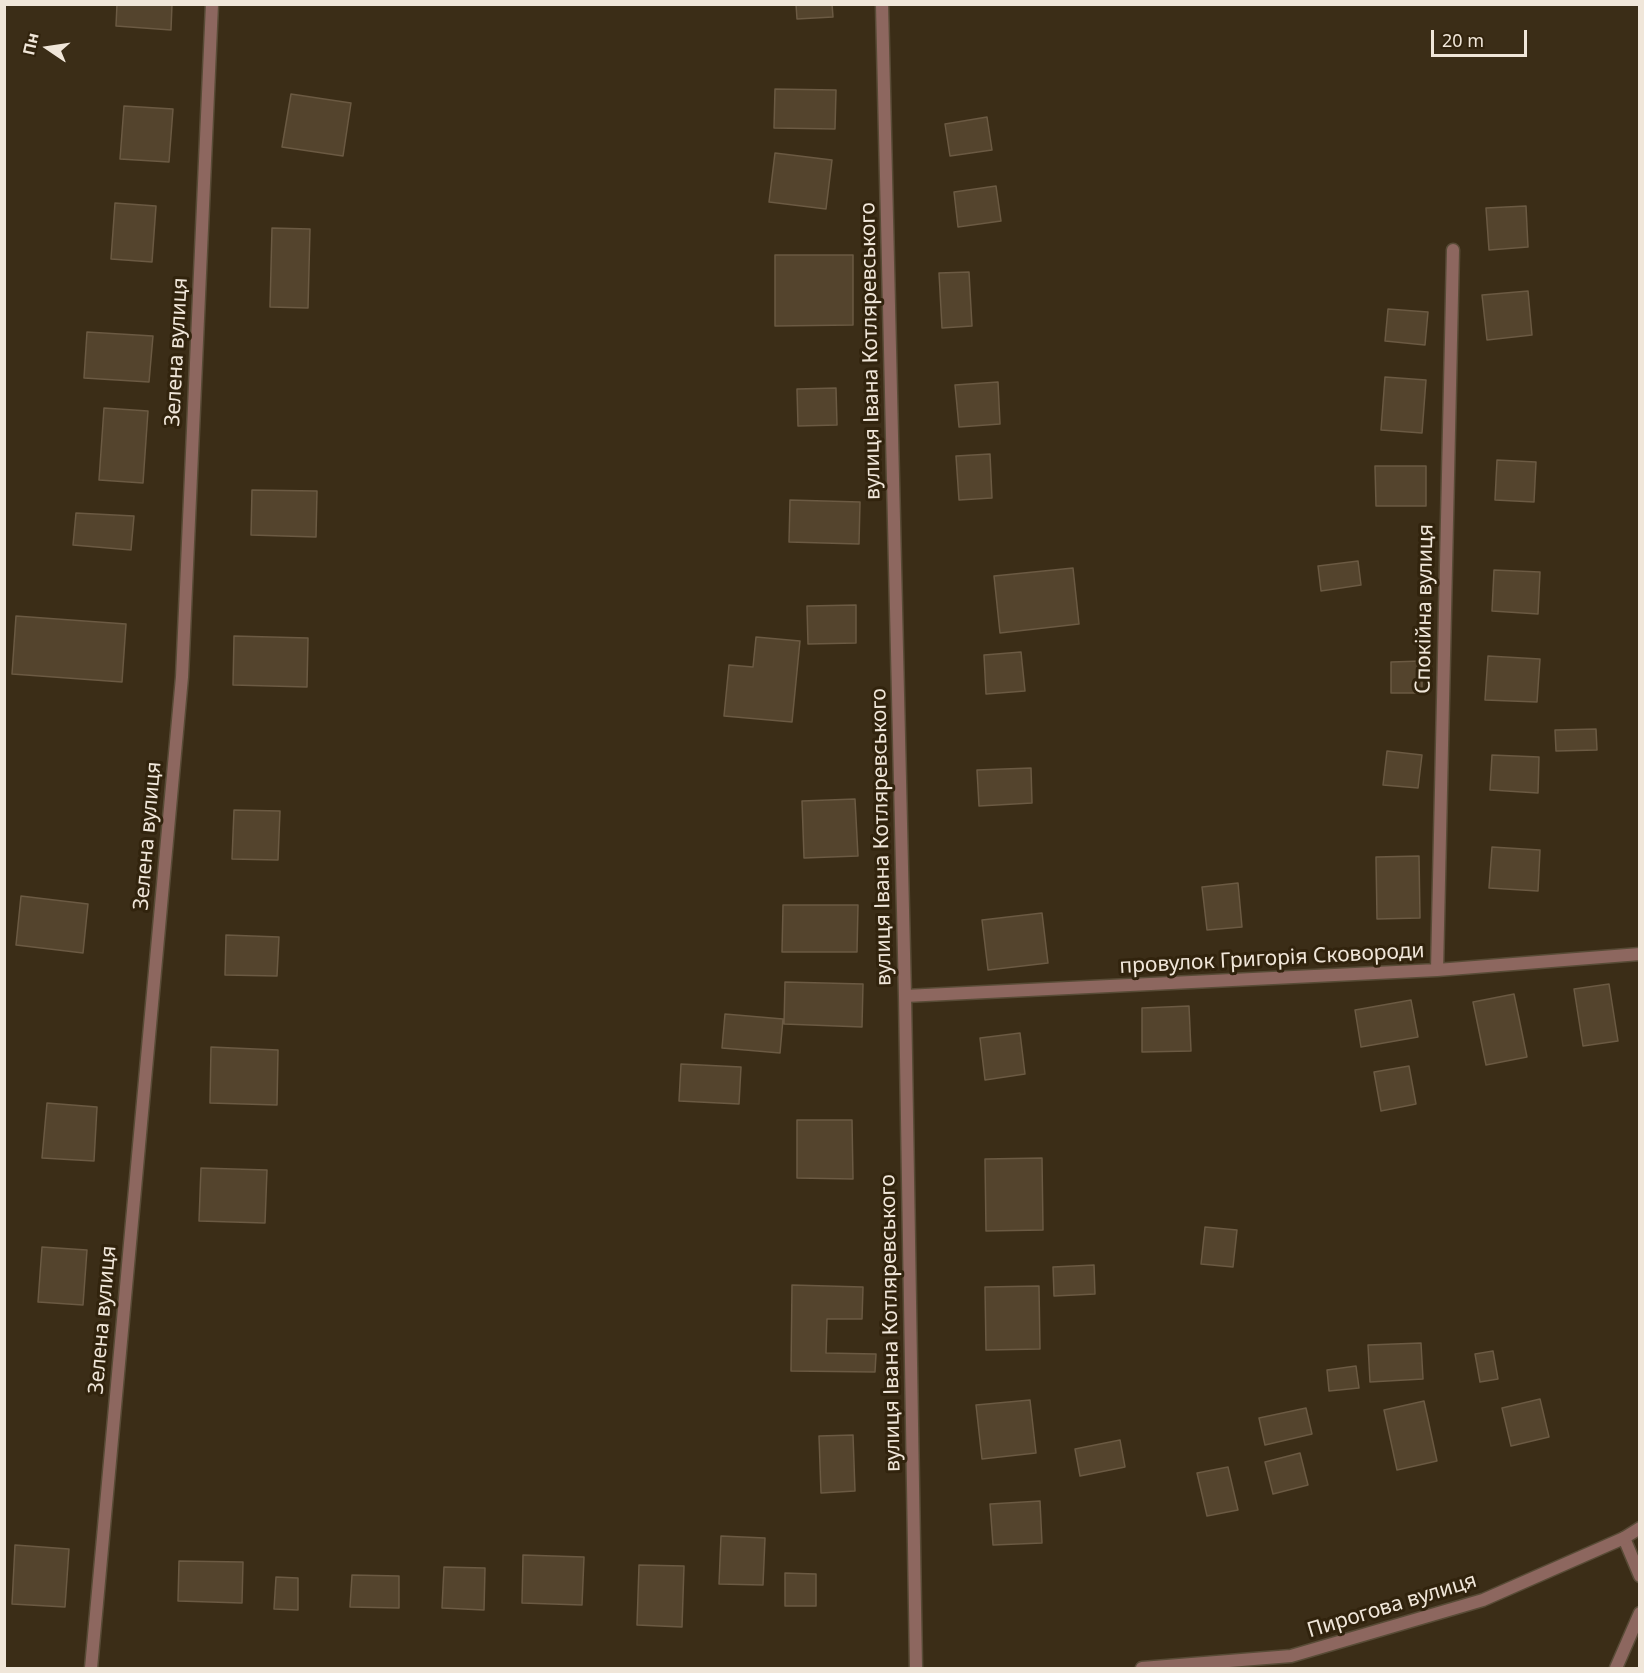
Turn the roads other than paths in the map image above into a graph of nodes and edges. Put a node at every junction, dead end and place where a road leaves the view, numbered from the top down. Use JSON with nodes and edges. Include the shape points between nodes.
{"nodes":[{"id":1,"x":212,"y":4,"type":"edge"},
{"id":2,"x":882,"y":4,"type":"edge"},
{"id":3,"x":1453,"y":250,"type":"dead end"},
{"id":4,"x":1640,"y":954,"type":"edge"},
{"id":5,"x":1437,"y":970,"type":"junction"},
{"id":6,"x":905,"y":996,"type":"junction"},
{"id":7,"x":1640,"y":1527,"type":"edge"},
{"id":8,"x":1624,"y":1538,"type":"junction"},
{"id":9,"x":1640,"y":1576,"type":"edge"},
{"id":10,"x":1640,"y":1613,"type":"edge"},
{"id":11,"x":1292,"y":1662,"type":"edge"},
{"id":12,"x":91,"y":1668,"type":"edge"},
{"id":13,"x":916,"y":1668,"type":"edge"},
{"id":14,"x":1142,"y":1668,"type":"edge"},
{"id":15,"x":1616,"y":1668,"type":"edge"}],
"edges":[{"from":1,"to":12,"type":"street","name":"Зелена вулиця","via":[[182,677]]},
{"from":2,"to":6,"type":"street","name":"вулиця Івана Котляревського"},
{"from":3,"to":5,"type":"street","name":"Спокійна вулиця"},
{"from":4,"to":5,"type":"street","name":"провулок Григорія Сковороди"},
{"from":5,"to":6,"type":"street","name":"провулок Григорія Сковороди"},
{"from":6,"to":13,"type":"street","name":"вулиця Івана Котляревського"},
{"from":7,"to":8,"type":"street","name":"Пирогова вулиця"},
{"from":8,"to":9,"type":"street"},
{"from":8,"to":11,"type":"street","name":"Пирогова вулиця","via":[[1483,1600]]},
{"from":10,"to":15,"type":"street"},
{"from":11,"to":14,"type":"street","name":"Пирогова вулиця"}]}
